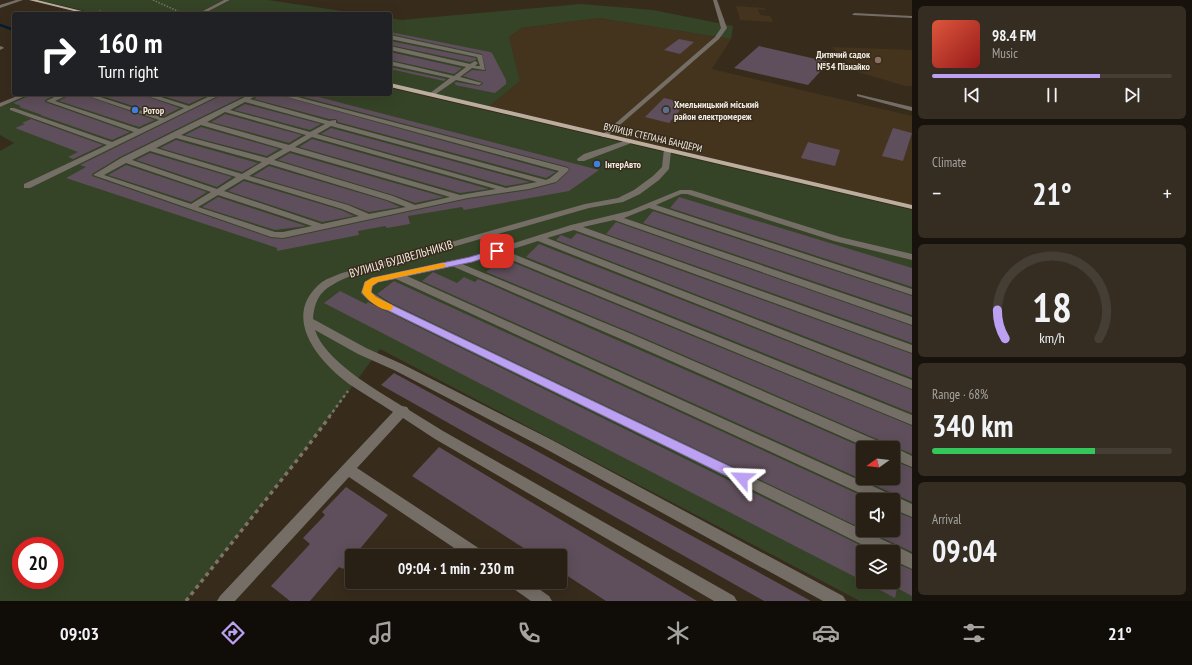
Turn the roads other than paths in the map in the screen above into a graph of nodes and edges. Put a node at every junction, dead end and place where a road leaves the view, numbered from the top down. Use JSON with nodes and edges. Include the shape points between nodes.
{"nodes":[{"id":1,"x":21,"y":0,"type":"edge"},
{"id":2,"x":32,"y":0,"type":"edge"},
{"id":3,"x":228,"y":0,"type":"edge"},
{"id":4,"x":715,"y":0,"type":"edge"},
{"id":5,"x":0,"y":7,"type":"edge"},
{"id":6,"x":83,"y":12,"type":"edge"},
{"id":7,"x":203,"y":12,"type":"edge"},
{"id":8,"x":854,"y":14,"type":"dead end"},
{"id":9,"x":912,"y":17,"type":"edge"},
{"id":10,"x":392,"y":37,"type":"edge"},
{"id":11,"x":392,"y":48,"type":"edge"},
{"id":12,"x":480,"y":56,"type":"junction"},
{"id":13,"x":392,"y":63,"type":"edge"},
{"id":14,"x":471,"y":66,"type":"junction"},
{"id":15,"x":455,"y":78,"type":"junction"},
{"id":16,"x":479,"y":83,"type":"dead end"},
{"id":17,"x":392,"y":86,"type":"edge"},
{"id":18,"x":431,"y":95,"type":"junction"},
{"id":19,"x":859,"y":95,"type":"dead end"},
{"id":20,"x":22,"y":96,"type":"edge"},
{"id":21,"x":62,"y":96,"type":"edge"},
{"id":22,"x":91,"y":96,"type":"edge"},
{"id":23,"x":151,"y":96,"type":"edge"},
{"id":24,"x":214,"y":96,"type":"edge"},
{"id":25,"x":252,"y":96,"type":"edge"},
{"id":26,"x":287,"y":96,"type":"edge"},
{"id":27,"x":245,"y":100,"type":"junction"},
{"id":28,"x":0,"y":105,"type":"edge"},
{"id":29,"x":190,"y":108,"type":"junction"},
{"id":30,"x":12,"y":109,"type":"dead end"},
{"id":31,"x":912,"y":109,"type":"edge"},
{"id":32,"x":224,"y":110,"type":"junction"},
{"id":33,"x":348,"y":112,"type":"junction"},
{"id":34,"x":165,"y":120,"type":"junction"},
{"id":35,"x":200,"y":122,"type":"junction"},
{"id":36,"x":331,"y":123,"type":"junction"},
{"id":37,"x":140,"y":132,"type":"junction"},
{"id":38,"x":174,"y":135,"type":"junction"},
{"id":39,"x":312,"y":135,"type":"junction"},
{"id":40,"x":604,"y":136,"type":"junction"},
{"id":41,"x":630,"y":142,"type":"junction"},
{"id":42,"x":113,"y":145,"type":"junction"},
{"id":43,"x":148,"y":148,"type":"junction"},
{"id":44,"x":290,"y":148,"type":"junction"},
{"id":45,"x":667,"y":151,"type":"junction"},
{"id":46,"x":581,"y":159,"type":"dead end"},
{"id":47,"x":124,"y":160,"type":"junction"},
{"id":48,"x":268,"y":161,"type":"junction"},
{"id":49,"x":243,"y":176,"type":"junction"},
{"id":50,"x":546,"y":182,"type":"junction"},
{"id":51,"x":27,"y":186,"type":"dead end"},
{"id":52,"x":507,"y":190,"type":"junction"},
{"id":53,"x":218,"y":191,"type":"junction"},
{"id":54,"x":459,"y":198,"type":"junction"},
{"id":55,"x":650,"y":206,"type":"junction"},
{"id":56,"x":414,"y":207,"type":"junction"},
{"id":57,"x":192,"y":208,"type":"junction"},
{"id":58,"x":912,"y":208,"type":"edge"},
{"id":59,"x":368,"y":217,"type":"junction"},
{"id":60,"x":614,"y":217,"type":"junction"},
{"id":61,"x":322,"y":227,"type":"junction"},
{"id":62,"x":574,"y":227,"type":"junction"},
{"id":63,"x":538,"y":238,"type":"junction"},
{"id":64,"x":497,"y":251,"type":"junction"},
{"id":65,"x":912,"y":257,"type":"edge"},
{"id":66,"x":452,"y":263,"type":"junction"},
{"id":67,"x":396,"y":275,"type":"junction"},
{"id":68,"x":912,"y":292,"type":"edge"},
{"id":69,"x":308,"y":321,"type":"junction"},
{"id":70,"x":912,"y":321,"type":"edge"},
{"id":71,"x":336,"y":338,"type":"junction"},
{"id":72,"x":319,"y":346,"type":"junction"},
{"id":73,"x":912,"y":349,"type":"edge"},
{"id":74,"x":912,"y":385,"type":"edge"},
{"id":75,"x":403,"y":410,"type":"junction"},
{"id":76,"x":912,"y":420,"type":"edge"},
{"id":77,"x":865,"y":441,"type":"edge"},
{"id":78,"x":900,"y":456,"type":"edge"},
{"id":79,"x":912,"y":462,"type":"edge"},
{"id":80,"x":348,"y":469,"type":"junction"},
{"id":81,"x":874,"y":493,"type":"edge"},
{"id":82,"x":900,"y":505,"type":"edge"},
{"id":83,"x":912,"y":510,"type":"edge"},
{"id":84,"x":879,"y":545,"type":"edge"},
{"id":85,"x":468,"y":549,"type":"edge"},
{"id":86,"x":900,"y":556,"type":"edge"},
{"id":87,"x":912,"y":562,"type":"edge"},
{"id":88,"x":526,"y":589,"type":"edge"},
{"id":89,"x":225,"y":601,"type":"edge"},
{"id":90,"x":544,"y":601,"type":"edge"},
{"id":91,"x":729,"y":601,"type":"edge"},
{"id":92,"x":838,"y":601,"type":"edge"}],
"edges":[{"from":1,"to":5,"type":"street"},
{"from":2,"to":6,"type":"main road"},
{"from":3,"to":7,"type":"street"},
{"from":4,"to":40,"type":"street","via":[[724,28],[717,38]]},
{"from":8,"to":9,"type":"street"},
{"from":10,"to":12,"type":"street"},
{"from":11,"to":14,"type":"street"},
{"from":12,"to":14,"type":"street"},
{"from":12,"to":14,"type":"street","via":[[483,70]]},
{"from":13,"to":15,"type":"street"},
{"from":14,"to":15,"type":"street"},
{"from":15,"to":16,"type":"street"},
{"from":15,"to":18,"type":"street"},
{"from":17,"to":18,"type":"main road","name":"ВУЛИЦЯ СТЕПАНА БАНДЕРИ"},
{"from":18,"to":40,"type":"main road","name":"ВУЛИЦЯ СТЕПАНА БАНДЕРИ"},
{"from":19,"to":31,"type":"street"},
{"from":20,"to":28,"type":"street"},
{"from":21,"to":37,"type":"street","via":[[49,101]]},
{"from":22,"to":34,"type":"street"},
{"from":23,"to":29,"type":"street"},
{"from":24,"to":29,"type":"street"},
{"from":25,"to":27,"type":"street"},
{"from":26,"to":33,"type":"street"},
{"from":27,"to":32,"type":"street"},
{"from":27,"to":36,"type":"street"},
{"from":29,"to":34,"type":"street"},
{"from":30,"to":42,"type":"street"},
{"from":32,"to":35,"type":"street"},
{"from":32,"to":39,"type":"street"},
{"from":33,"to":36,"type":"street"},
{"from":33,"to":50,"type":"street","via":[[565,170],[553,180]]},
{"from":34,"to":37,"type":"street"},
{"from":35,"to":38,"type":"street"},
{"from":35,"to":44,"type":"street"},
{"from":36,"to":39,"type":"street"},
{"from":36,"to":50,"type":"street"},
{"from":37,"to":42,"type":"street"},
{"from":38,"to":43,"type":"street"},
{"from":38,"to":48,"type":"street"},
{"from":39,"to":44,"type":"street"},
{"from":39,"to":52,"type":"street"},
{"from":40,"to":41,"type":"main road","name":"ВУЛИЦЯ СТЕПАНА БАНДЕРИ"},
{"from":41,"to":45,"type":"main road","name":"ВУЛИЦЯ СТЕПАНА БАНДЕРИ"},
{"from":41,"to":46,"type":"street"},
{"from":42,"to":51,"type":"street"},
{"from":43,"to":47,"type":"street"},
{"from":43,"to":49,"type":"street"},
{"from":44,"to":48,"type":"street"},
{"from":44,"to":54,"type":"street"},
{"from":45,"to":58,"type":"main road","name":"ВУЛИЦЯ СТЕПАНА БАНДЕРИ"},
{"from":45,"to":69,"type":"street","name":"ВУЛИЦЯ БУДІВЕЛЬНИКІВ","via":[[666,167],[656,178],[637,192],[620,200],[588,206],[345,274],[327,283],[315,294],[309,306]]},
{"from":47,"to":53,"type":"street"},
{"from":47,"to":57,"type":"street","via":[[97,175]]},
{"from":48,"to":49,"type":"street"},
{"from":48,"to":56,"type":"street"},
{"from":49,"to":53,"type":"street"},
{"from":49,"to":59,"type":"street","via":[[345,207]]},
{"from":50,"to":52,"type":"street"},
{"from":52,"to":54,"type":"street"},
{"from":53,"to":57,"type":"street"},
{"from":53,"to":61,"type":"street"},
{"from":54,"to":56,"type":"street"},
{"from":55,"to":60,"type":"street"},
{"from":55,"to":65,"type":"street","via":[[674,194],[688,192],[837,239]]},
{"from":55,"to":68,"type":"street"},
{"from":56,"to":59,"type":"street"},
{"from":57,"to":61,"type":"street","via":[[274,235]]},
{"from":59,"to":61,"type":"street"},
{"from":60,"to":62,"type":"street"},
{"from":60,"to":70,"type":"street"},
{"from":62,"to":63,"type":"street"},
{"from":62,"to":73,"type":"street"},
{"from":63,"to":64,"type":"street"},
{"from":63,"to":74,"type":"street"},
{"from":64,"to":66,"type":"street"},
{"from":64,"to":76,"type":"street"},
{"from":66,"to":67,"type":"street"},
{"from":66,"to":77,"type":"street"},
{"from":67,"to":81,"type":"street"},
{"from":67,"to":84,"type":"street","via":[[375,280],[368,284],[366,292],[386,306]]},
{"from":69,"to":71,"type":"street"},
{"from":69,"to":72,"type":"street","via":[[311,333]]},
{"from":71,"to":72,"type":"street","via":[[326,340]]},
{"from":71,"to":92,"type":"street","via":[[548,444]]},
{"from":72,"to":75,"type":"street","via":[[327,357],[355,382]]},
{"from":75,"to":80,"type":"street"},
{"from":75,"to":91,"type":"street","via":[[439,435]]},
{"from":78,"to":79,"type":"street"},
{"from":80,"to":85,"type":"street"},
{"from":80,"to":89,"type":"street"},
{"from":82,"to":83,"type":"street"},
{"from":86,"to":87,"type":"street"},
{"from":88,"to":90,"type":"street"}]}
